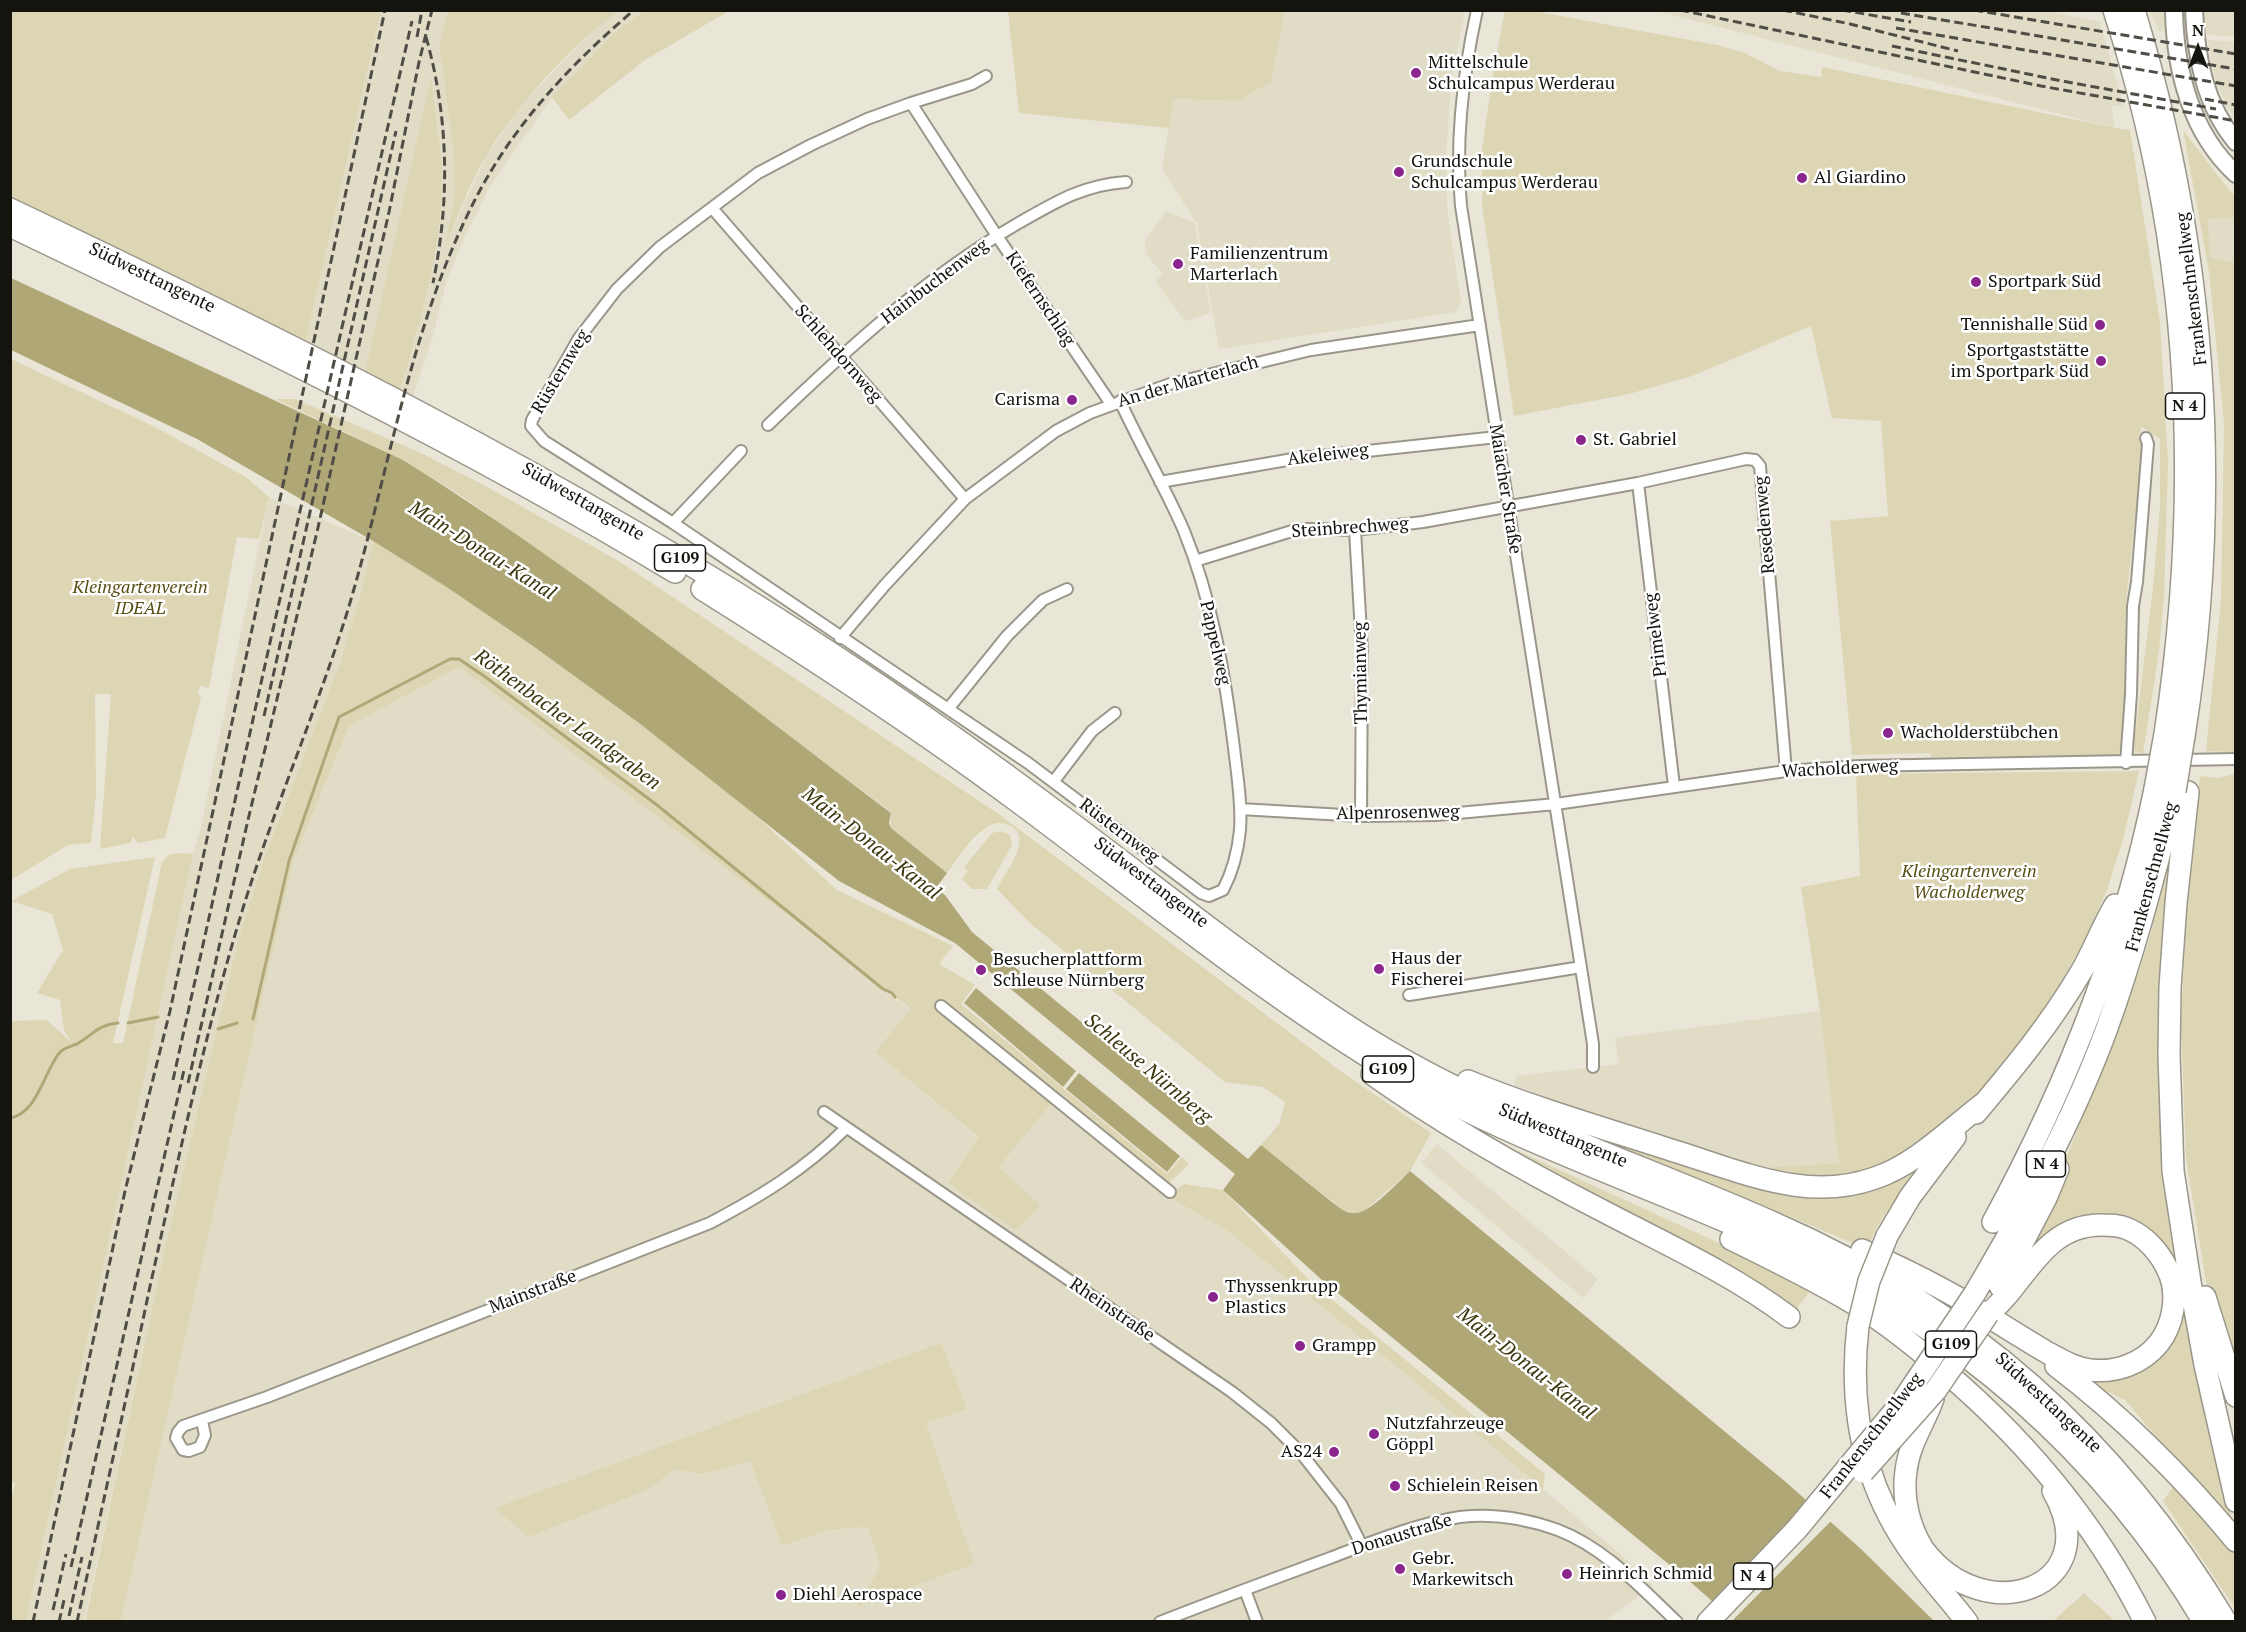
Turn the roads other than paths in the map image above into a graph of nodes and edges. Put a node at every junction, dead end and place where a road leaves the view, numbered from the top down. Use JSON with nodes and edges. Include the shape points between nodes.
{"nodes":[{"id":1,"x":1477,"y":10,"type":"edge"},
{"id":2,"x":2114,"y":10,"type":"edge"},
{"id":3,"x":2134,"y":10,"type":"edge"},
{"id":4,"x":2174,"y":10,"type":"edge"},
{"id":5,"x":2194,"y":10,"type":"edge"},
{"id":6,"x":986,"y":76,"type":"dead end"},
{"id":7,"x":911,"y":103,"type":"junction"},
{"id":8,"x":2235,"y":142,"type":"edge"},
{"id":9,"x":2235,"y":174,"type":"edge"},
{"id":10,"x":1126,"y":182,"type":"dead end"},
{"id":11,"x":712,"y":208,"type":"junction"},
{"id":12,"x":10,"y":209,"type":"edge"},
{"id":13,"x":10,"y":226,"type":"edge"},
{"id":14,"x":997,"y":236,"type":"junction"},
{"id":15,"x":1480,"y":325,"type":"junction"},
{"id":16,"x":841,"y":357,"type":"junction"},
{"id":17,"x":1116,"y":402,"type":"junction"},
{"id":18,"x":768,"y":425,"type":"dead end"},
{"id":19,"x":1497,"y":437,"type":"junction"},
{"id":20,"x":2146,"y":438,"type":"dead end"},
{"id":21,"x":741,"y":451,"type":"dead end"},
{"id":22,"x":1160,"y":482,"type":"junction"},
{"id":23,"x":1638,"y":483,"type":"junction"},
{"id":24,"x":965,"y":499,"type":"junction"},
{"id":25,"x":1508,"y":506,"type":"junction"},
{"id":26,"x":673,"y":524,"type":"junction"},
{"id":27,"x":1355,"y":530,"type":"junction"},
{"id":28,"x":1195,"y":561,"type":"junction"},
{"id":29,"x":1067,"y":590,"type":"dead end"},
{"id":30,"x":840,"y":638,"type":"junction"},
{"id":31,"x":948,"y":709,"type":"junction"},
{"id":32,"x":1115,"y":713,"type":"dead end"},
{"id":33,"x":2182,"y":736,"type":"junction"},
{"id":34,"x":2235,"y":759,"type":"edge"},
{"id":35,"x":2126,"y":763,"type":"junction"},
{"id":36,"x":1786,"y":771,"type":"junction"},
{"id":37,"x":1054,"y":781,"type":"junction"},
{"id":38,"x":1674,"y":786,"type":"junction"},
{"id":39,"x":2173,"y":790,"type":"junction"},
{"id":40,"x":1556,"y":804,"type":"junction"},
{"id":41,"x":1240,"y":809,"type":"junction"},
{"id":42,"x":1361,"y":816,"type":"junction"},
{"id":43,"x":2135,"y":872,"type":"junction"},
{"id":44,"x":1215,"y":895,"type":"joint"},
{"id":45,"x":1581,"y":967,"type":"junction"},
{"id":46,"x":1270,"y":991,"type":"junction"},
{"id":47,"x":1409,"y":995,"type":"dead end"},
{"id":48,"x":941,"y":1006,"type":"dead end"},
{"id":49,"x":1365,"y":1036,"type":"junction"},
{"id":50,"x":1593,"y":1067,"type":"dead end"},
{"id":51,"x":1984,"y":1103,"type":"junction"},
{"id":52,"x":824,"y":1112,"type":"dead end"},
{"id":53,"x":845,"y":1129,"type":"junction"},
{"id":54,"x":2174,"y":1149,"type":"junction"},
{"id":55,"x":1613,"y":1177,"type":"junction"},
{"id":56,"x":1170,"y":1192,"type":"dead end"},
{"id":57,"x":1714,"y":1198,"type":"junction"},
{"id":58,"x":1993,"y":1222,"type":"dead end"},
{"id":59,"x":1988,"y":1304,"type":"junction"},
{"id":60,"x":1790,"y":1317,"type":"dead end"},
{"id":61,"x":2027,"y":1342,"type":"junction"},
{"id":62,"x":1936,"y":1390,"type":"junction"},
{"id":63,"x":2235,"y":1396,"type":"edge"},
{"id":64,"x":202,"y":1421,"type":"dead end"},
{"id":65,"x":2027,"y":1450,"type":"junction"},
{"id":66,"x":2235,"y":1501,"type":"edge"},
{"id":67,"x":1797,"y":1529,"type":"junction"},
{"id":68,"x":2235,"y":1541,"type":"edge"},
{"id":69,"x":1362,"y":1546,"type":"junction"},
{"id":70,"x":1245,"y":1590,"type":"junction"},
{"id":71,"x":1965,"y":1618,"type":"edge"},
{"id":72,"x":1160,"y":1622,"type":"edge"},
{"id":73,"x":1257,"y":1622,"type":"edge"},
{"id":74,"x":1677,"y":1622,"type":"edge"},
{"id":75,"x":1708,"y":1622,"type":"edge"},
{"id":76,"x":2145,"y":1622,"type":"edge"},
{"id":77,"x":2204,"y":1622,"type":"edge"},
{"id":78,"x":2226,"y":1622,"type":"edge"}],
"edges":[{"from":1,"to":15,"type":"street","name":"Maiacher Straße","via":[[1462,102],[1459,194]]},
{"from":2,"to":33,"type":"highway","name":"Frankenschnellweg","number":"N 4","via":[[2143,113],[2159,190],[2183,369],[2185,549],[2179,625]]},
{"from":3,"to":33,"type":"highway","name":"Frankenschnellweg","number":"N 4","via":[[2179,190],[2191,262],[2206,434],[2201,608]]},
{"from":4,"to":9,"type":"main road","via":[[2182,75],[2200,129]]},
{"from":5,"to":8,"type":"main road","via":[[2205,83],[2215,111]]},
{"from":6,"to":7,"type":"street","name":"Rüsternweg"},
{"from":7,"to":11,"type":"street","name":"Rüsternweg","via":[[808,146],[758,173]]},
{"from":7,"to":14,"type":"street","name":"Kiefernschlag"},
{"from":10,"to":14,"type":"street","name":"Hainbuchenweg","via":[[1106,183],[1065,196]]},
{"from":11,"to":16,"type":"street","name":"Schlehdornweg"},
{"from":11,"to":26,"type":"street","name":"Rüsternweg","via":[[660,247],[617,289],[579,338],[531,426],[544,441]]},
{"from":12,"to":49,"type":"highway","name":"Südwesttangente","number":"G109","via":[[438,422],[685,561],[932,721],[1265,969]]},
{"from":13,"to":46,"type":"highway","name":"Südwesttangente","number":"G109","via":[[457,448],[698,586],[936,742]]},
{"from":14,"to":16,"type":"street","name":"Hainbuchenweg","via":[[922,287]]},
{"from":14,"to":17,"type":"street","name":"Kiefernschlag"},
{"from":15,"to":17,"type":"street","name":"An der Marterlach","via":[[1311,351],[1197,376]]},
{"from":15,"to":19,"type":"street","name":"Maiacher Straße"},
{"from":16,"to":18,"type":"street","name":"Hainbuchenweg"},
{"from":16,"to":24,"type":"street","name":"Schlehdornweg"},
{"from":17,"to":22,"type":"street","name":"Pappelweg"},
{"from":17,"to":24,"type":"street","name":"An der Marterlach","via":[[1056,431]]},
{"from":19,"to":22,"type":"street","name":"Akeleiweg","via":[[1293,459]]},
{"from":19,"to":25,"type":"street","name":"Maiacher Straße"},
{"from":20,"to":35,"type":"street"},
{"from":21,"to":26,"type":"street"},
{"from":22,"to":28,"type":"street","name":"Pappelweg"},
{"from":23,"to":25,"type":"street","name":"Resedenweg"},
{"from":23,"to":36,"type":"street","name":"Resedenweg","via":[[1746,459],[1755,460],[1760,466]]},
{"from":23,"to":38,"type":"street","name":"Primelweg"},
{"from":24,"to":30,"type":"street","name":"An der Marterlach"},
{"from":25,"to":27,"type":"street","name":"Steinbrechweg"},
{"from":25,"to":40,"type":"street","name":"Maiacher Straße"},
{"from":26,"to":30,"type":"street","name":"Rüsternweg"},
{"from":27,"to":28,"type":"street","name":"Steinbrechweg","via":[[1292,531]]},
{"from":27,"to":42,"type":"street","name":"Thymianweg","via":[[1362,650]]},
{"from":28,"to":41,"type":"street","name":"Pappelweg","via":[[1227,692]]},
{"from":29,"to":31,"type":"street","via":[[1043,600],[1014,628]]},
{"from":30,"to":31,"type":"street","name":"Rüsternweg"},
{"from":31,"to":37,"type":"street","name":"Rüsternweg"},
{"from":32,"to":37,"type":"street","via":[[1092,731]]},
{"from":33,"to":39,"type":"highway","name":"Frankenschnellweg","number":"N 4","bridge":true},
{"from":34,"to":35,"type":"street","name":"Wacholderweg"},
{"from":35,"to":36,"type":"street","name":"Wacholderweg","via":[[1859,765]]},
{"from":36,"to":38,"type":"street","name":"Wacholderweg"},
{"from":37,"to":44,"type":"street","name":"Rüsternweg","via":[[1201,893]]},
{"from":38,"to":40,"type":"street","name":"Wacholderweg"},
{"from":39,"to":43,"type":"highway","name":"Frankenschnellweg","number":"N 4"},
{"from":39,"to":54,"type":"highway","via":[[2176,903],[2170,987],[2170,1080]]},
{"from":39,"to":59,"type":"highway","name":"Frankenschnellweg","number":"N 4","via":[[2146,908],[2106,1030],[2030,1196]]},
{"from":40,"to":42,"type":"street","name":"Alpenrosenweg","via":[[1436,815]]},
{"from":40,"to":45,"type":"street","name":"Maiacher Straße"},
{"from":41,"to":42,"type":"street","name":"Alpenrosenweg"},
{"from":41,"to":44,"type":"street","name":"Pappelweg","via":[[1236,856],[1223,890]]},
{"from":43,"to":51,"type":"highway","via":[[2054,1016]]},
{"from":43,"to":58,"type":"highway","name":"Frankenschnellweg","via":[[2082,1035],[2042,1128]]},
{"from":45,"to":47,"type":"street"},
{"from":45,"to":50,"type":"street","name":"Maiacher Straße"},
{"from":46,"to":55,"type":"highway","name":"Südwesttangente","number":"G109","via":[[1422,1088],[1514,1135]]},
{"from":46,"to":60,"type":"highway","via":[[1282,1010],[1438,1119],[1525,1170],[1726,1276]]},
{"from":48,"to":56,"type":"street"},
{"from":49,"to":51,"type":"highway","via":[[1481,1086],[1568,1117],[1794,1185],[1829,1187],[1876,1178],[1919,1154]]},
{"from":49,"to":57,"type":"highway","name":"Südwesttangente","number":"G109","via":[[1504,1112]]},
{"from":51,"to":71,"type":"highway","bridge":true,"via":[[1933,1164],[1887,1236],[1869,1281],[1858,1326],[1854,1376],[1861,1437],[1884,1506],[1931,1580]]},
{"from":52,"to":53,"type":"street","name":"Rheinstraße"},
{"from":53,"to":64,"type":"street","name":"Mainstraße","via":[[764,1194],[710,1223]]},
{"from":53,"to":69,"type":"street","name":"Rheinstraße","via":[[1241,1398],[1301,1453],[1341,1504]]},
{"from":54,"to":63,"type":"highway","via":[[2202,1286]]},
{"from":54,"to":66,"type":"highway","via":[[2173,1171],[2194,1310]]},
{"from":55,"to":65,"type":"highway","via":[[1666,1208],[1796,1271],[1893,1329],[1957,1381]]},
{"from":55,"to":77,"type":"highway","name":"Südwesttangente","number":"G109","via":[[1758,1236],[1842,1276],[1911,1316],[1970,1358],[2028,1406],[2108,1488],[2153,1544]]},
{"from":57,"to":61,"type":"highway","via":[[1774,1214],[1893,1264],[1950,1293]]},
{"from":57,"to":78,"type":"highway","name":"Südwesttangente","number":"G109","via":[[1857,1263],[1929,1306],[2006,1362],[2064,1414],[2119,1472],[2169,1535]]},
{"from":59,"to":61,"type":"highway","via":[[2053,1242],[2076,1229],[2095,1225],[2126,1228],[2159,1254],[2172,1284],[2172,1312],[2159,1343],[2138,1362],[2114,1370],[2089,1370],[2068,1364]]},
{"from":59,"to":62,"type":"highway","bridge":true},
{"from":59,"to":67,"type":"highway","name":"Frankenschnellweg","number":"N 4","bridge":true},
{"from":61,"to":68,"type":"highway","via":[[2135,1432]]},
{"from":62,"to":65,"type":"highway","bridge":true,"via":[[1914,1436],[1906,1471],[1906,1504],[1919,1543],[1930,1560],[1944,1577],[1972,1596],[1992,1602],[2024,1599],[2043,1588],[2058,1569],[2066,1543],[2066,1523],[2060,1504]]},
{"from":62,"to":67,"type":"highway","bridge":true,"via":[[1841,1494]]},
{"from":65,"to":76,"type":"highway","via":[[2057,1483],[2098,1540]]},
{"from":67,"to":75,"type":"highway","name":"Frankenschnellweg","number":"N 4"},
{"from":69,"to":70,"type":"street","name":"Donaustraße"},
{"from":69,"to":74,"type":"street","name":"Donaustraße","via":[[1460,1518],[1485,1516],[1529,1521],[1559,1530],[1591,1548]]},
{"from":70,"to":72,"type":"street","name":"Donaustraße"},
{"from":70,"to":73,"type":"street"}]}
